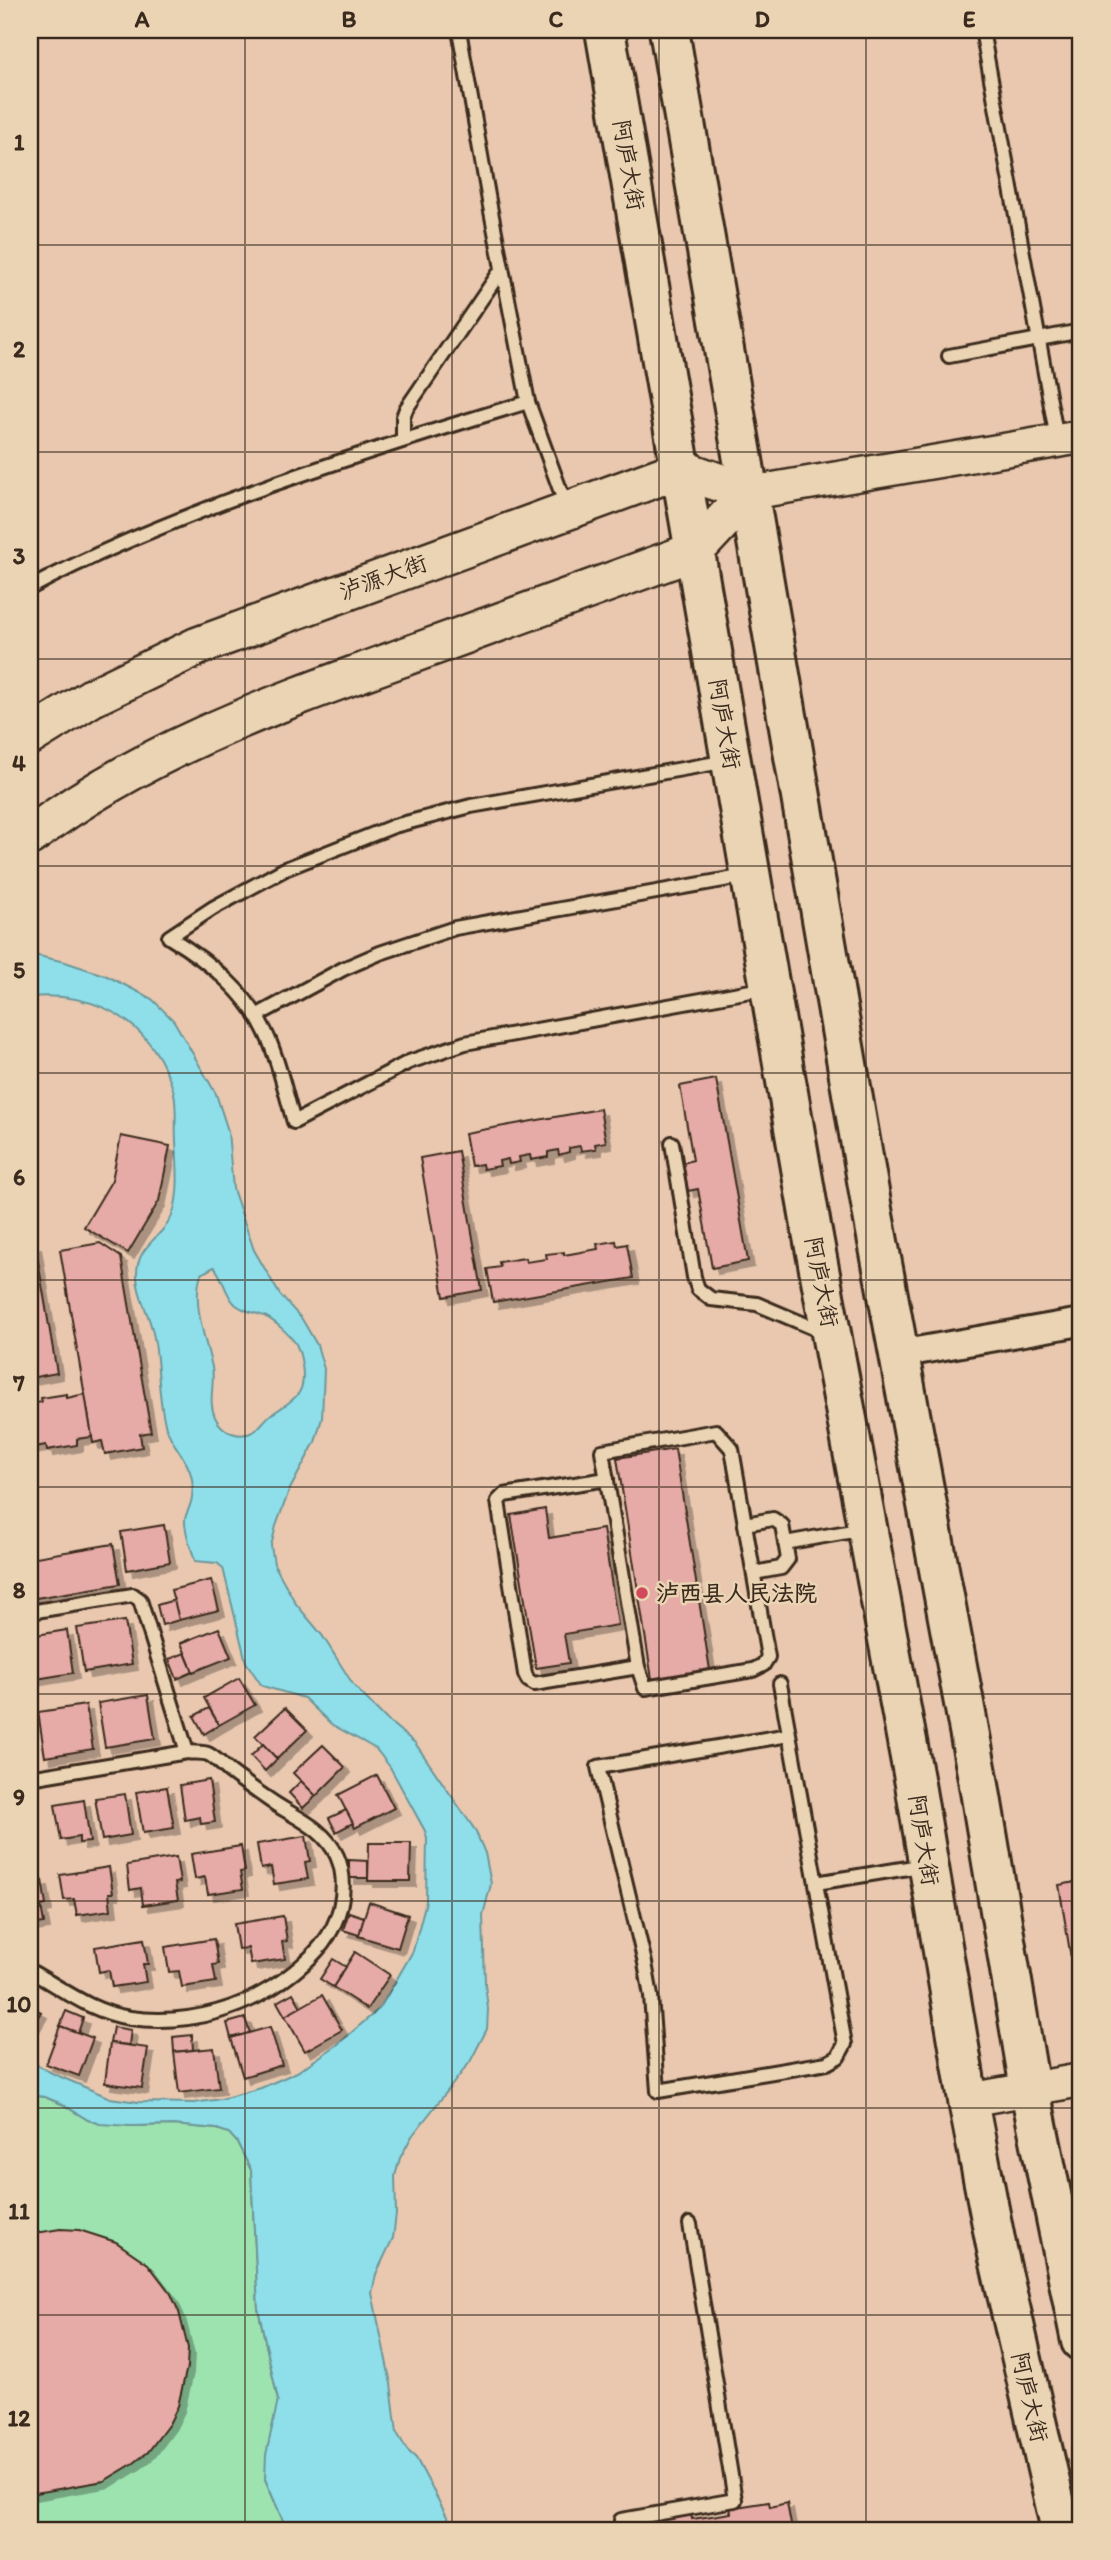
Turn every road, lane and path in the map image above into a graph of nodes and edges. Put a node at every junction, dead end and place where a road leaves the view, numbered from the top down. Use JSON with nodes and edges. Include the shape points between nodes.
{"nodes":[{"id":1,"x":459,"y":30,"type":"edge"},
{"id":2,"x":605,"y":30,"type":"edge"},
{"id":3,"x":669,"y":30,"type":"edge"},
{"id":4,"x":982,"y":30,"type":"edge"},
{"id":5,"x":502,"y":269,"type":"junction"},
{"id":6,"x":1081,"y":331,"type":"edge"},
{"id":7,"x":1039,"y":339,"type":"junction"},
{"id":8,"x":949,"y":356,"type":"dead end"},
{"id":9,"x":528,"y":402,"type":"junction"},
{"id":10,"x":1069,"y":439,"type":"edge"},
{"id":11,"x":403,"y":440,"type":"junction"},
{"id":12,"x":681,"y":469,"type":"junction"},
{"id":13,"x":749,"y":493,"type":"junction"},
{"id":14,"x":567,"y":510,"type":"junction"},
{"id":15,"x":695,"y":551,"type":"junction"},
{"id":16,"x":30,"y":588,"type":"edge"},
{"id":17,"x":30,"y":736,"type":"edge"},
{"id":18,"x":731,"y":760,"type":"junction"},
{"id":19,"x":30,"y":836,"type":"edge"},
{"id":20,"x":751,"y":875,"type":"junction"},
{"id":21,"x":770,"y":988,"type":"junction"},
{"id":22,"x":256,"y":1016,"type":"junction"},
{"id":23,"x":672,"y":1143,"type":"dead end"},
{"id":24,"x":1081,"y":1322,"type":"edge"},
{"id":25,"x":832,"y":1336,"type":"junction"},
{"id":26,"x":899,"y":1354,"type":"junction"},
{"id":27,"x":607,"y":1479,"type":"junction"},
{"id":28,"x":745,"y":1524,"type":"junction"},
{"id":29,"x":867,"y":1529,"type":"junction"},
{"id":30,"x":785,"y":1543,"type":"junction"},
{"id":31,"x":754,"y":1573,"type":"junction"},
{"id":32,"x":30,"y":1612,"type":"edge"},
{"id":33,"x":638,"y":1667,"type":"junction"},
{"id":34,"x":780,"y":1684,"type":"dead end"},
{"id":35,"x":789,"y":1735,"type":"junction"},
{"id":36,"x":187,"y":1752,"type":"junction"},
{"id":37,"x":30,"y":1779,"type":"edge"},
{"id":38,"x":927,"y":1865,"type":"junction"},
{"id":39,"x":816,"y":1883,"type":"junction"},
{"id":40,"x":30,"y":1971,"type":"edge"},
{"id":41,"x":1081,"y":2080,"type":"edge"},
{"id":42,"x":1030,"y":2089,"type":"junction"},
{"id":43,"x":968,"y":2100,"type":"junction"},
{"id":44,"x":690,"y":2224,"type":"dead end"},
{"id":45,"x":1081,"y":2341,"type":"edge"},
{"id":46,"x":622,"y":2530,"type":"edge"},
{"id":47,"x":1060,"y":2530,"type":"edge"}],
"edges":[{"from":1,"to":5,"type":"lane"},
{"from":2,"to":12,"type":"highway","name":"阿庐大街"},
{"from":3,"to":13,"type":"highway"},
{"from":4,"to":7,"type":"lane"},
{"from":5,"to":9,"type":"lane"},
{"from":5,"to":11,"type":"lane","via":[[406,409]]},
{"from":6,"to":7,"type":"lane"},
{"from":7,"to":8,"type":"lane"},
{"from":7,"to":10,"type":"lane"},
{"from":9,"to":11,"type":"lane"},
{"from":9,"to":14,"type":"lane"},
{"from":10,"to":13,"type":"street"},
{"from":11,"to":16,"type":"lane","via":[[139,535]]},
{"from":12,"to":13,"type":"main road"},
{"from":12,"to":14,"type":"main road","name":"泸源大街"},
{"from":12,"to":15,"type":"highway","name":"阿庐大街"},
{"from":13,"to":15,"type":"main road"},
{"from":13,"to":26,"type":"highway"},
{"from":14,"to":17,"type":"main road","name":"泸源大街","via":[[198,646],[93,697]]},
{"from":15,"to":18,"type":"highway","name":"阿庐大街"},
{"from":15,"to":19,"type":"main road","via":[[230,722],[89,794]]},
{"from":18,"to":20,"type":"highway","name":"阿庐大街"},
{"from":18,"to":22,"type":"lane","via":[[471,806],[394,826],[285,869],[169,937],[220,974]]},
{"from":20,"to":21,"type":"highway","name":"阿庐大街"},
{"from":20,"to":22,"type":"lane","via":[[455,928],[343,969]]},
{"from":21,"to":22,"type":"lane","via":[[465,1043],[409,1062],[294,1122],[275,1055]]},
{"from":21,"to":25,"type":"highway","name":"阿庐大街"},
{"from":23,"to":25,"type":"lane","via":[[698,1289],[711,1299],[772,1308]]},
{"from":24,"to":26,"type":"street"},
{"from":25,"to":29,"type":"highway","name":"阿庐大街"},
{"from":26,"to":42,"type":"highway"},
{"from":27,"to":28,"type":"lane","via":[[602,1451],[716,1432],[732,1449]]},
{"from":27,"to":33,"type":"lane"},
{"from":27,"to":33,"type":"lane","via":[[504,1495],[498,1501],[525,1674],[534,1684]]},
{"from":28,"to":30,"type":"lane","via":[[773,1519],[782,1525]]},
{"from":28,"to":31,"type":"lane"},
{"from":29,"to":30,"type":"lane"},
{"from":29,"to":38,"type":"highway","name":"阿庐大街"},
{"from":30,"to":31,"type":"lane","via":[[788,1559],[781,1568]]},
{"from":31,"to":33,"type":"lane","via":[[768,1657],[763,1665],[645,1688]]},
{"from":32,"to":36,"type":"lane","via":[[133,1595],[140,1600]]},
{"from":34,"to":35,"type":"lane"},
{"from":35,"to":39,"type":"lane"},
{"from":35,"to":39,"type":"lane","via":[[598,1768],[645,1963],[658,2091],[827,2063],[838,2057],[845,2044]]},
{"from":36,"to":37,"type":"lane"},
{"from":36,"to":40,"type":"lane","via":[[208,1753],[323,1835],[341,1866],[343,1884],[338,1914],[324,1943],[281,1983],[233,2007],[188,2019],[165,2021],[112,2014],[68,1996]]},
{"from":38,"to":39,"type":"lane"},
{"from":38,"to":43,"type":"highway","name":"阿庐大街"},
{"from":41,"to":42,"type":"street"},
{"from":42,"to":43,"type":"street"},
{"from":42,"to":45,"type":"highway"},
{"from":43,"to":47,"type":"highway","name":"阿庐大街"},
{"from":44,"to":46,"type":"lane","via":[[735,2500],[621,2520]]}]}
